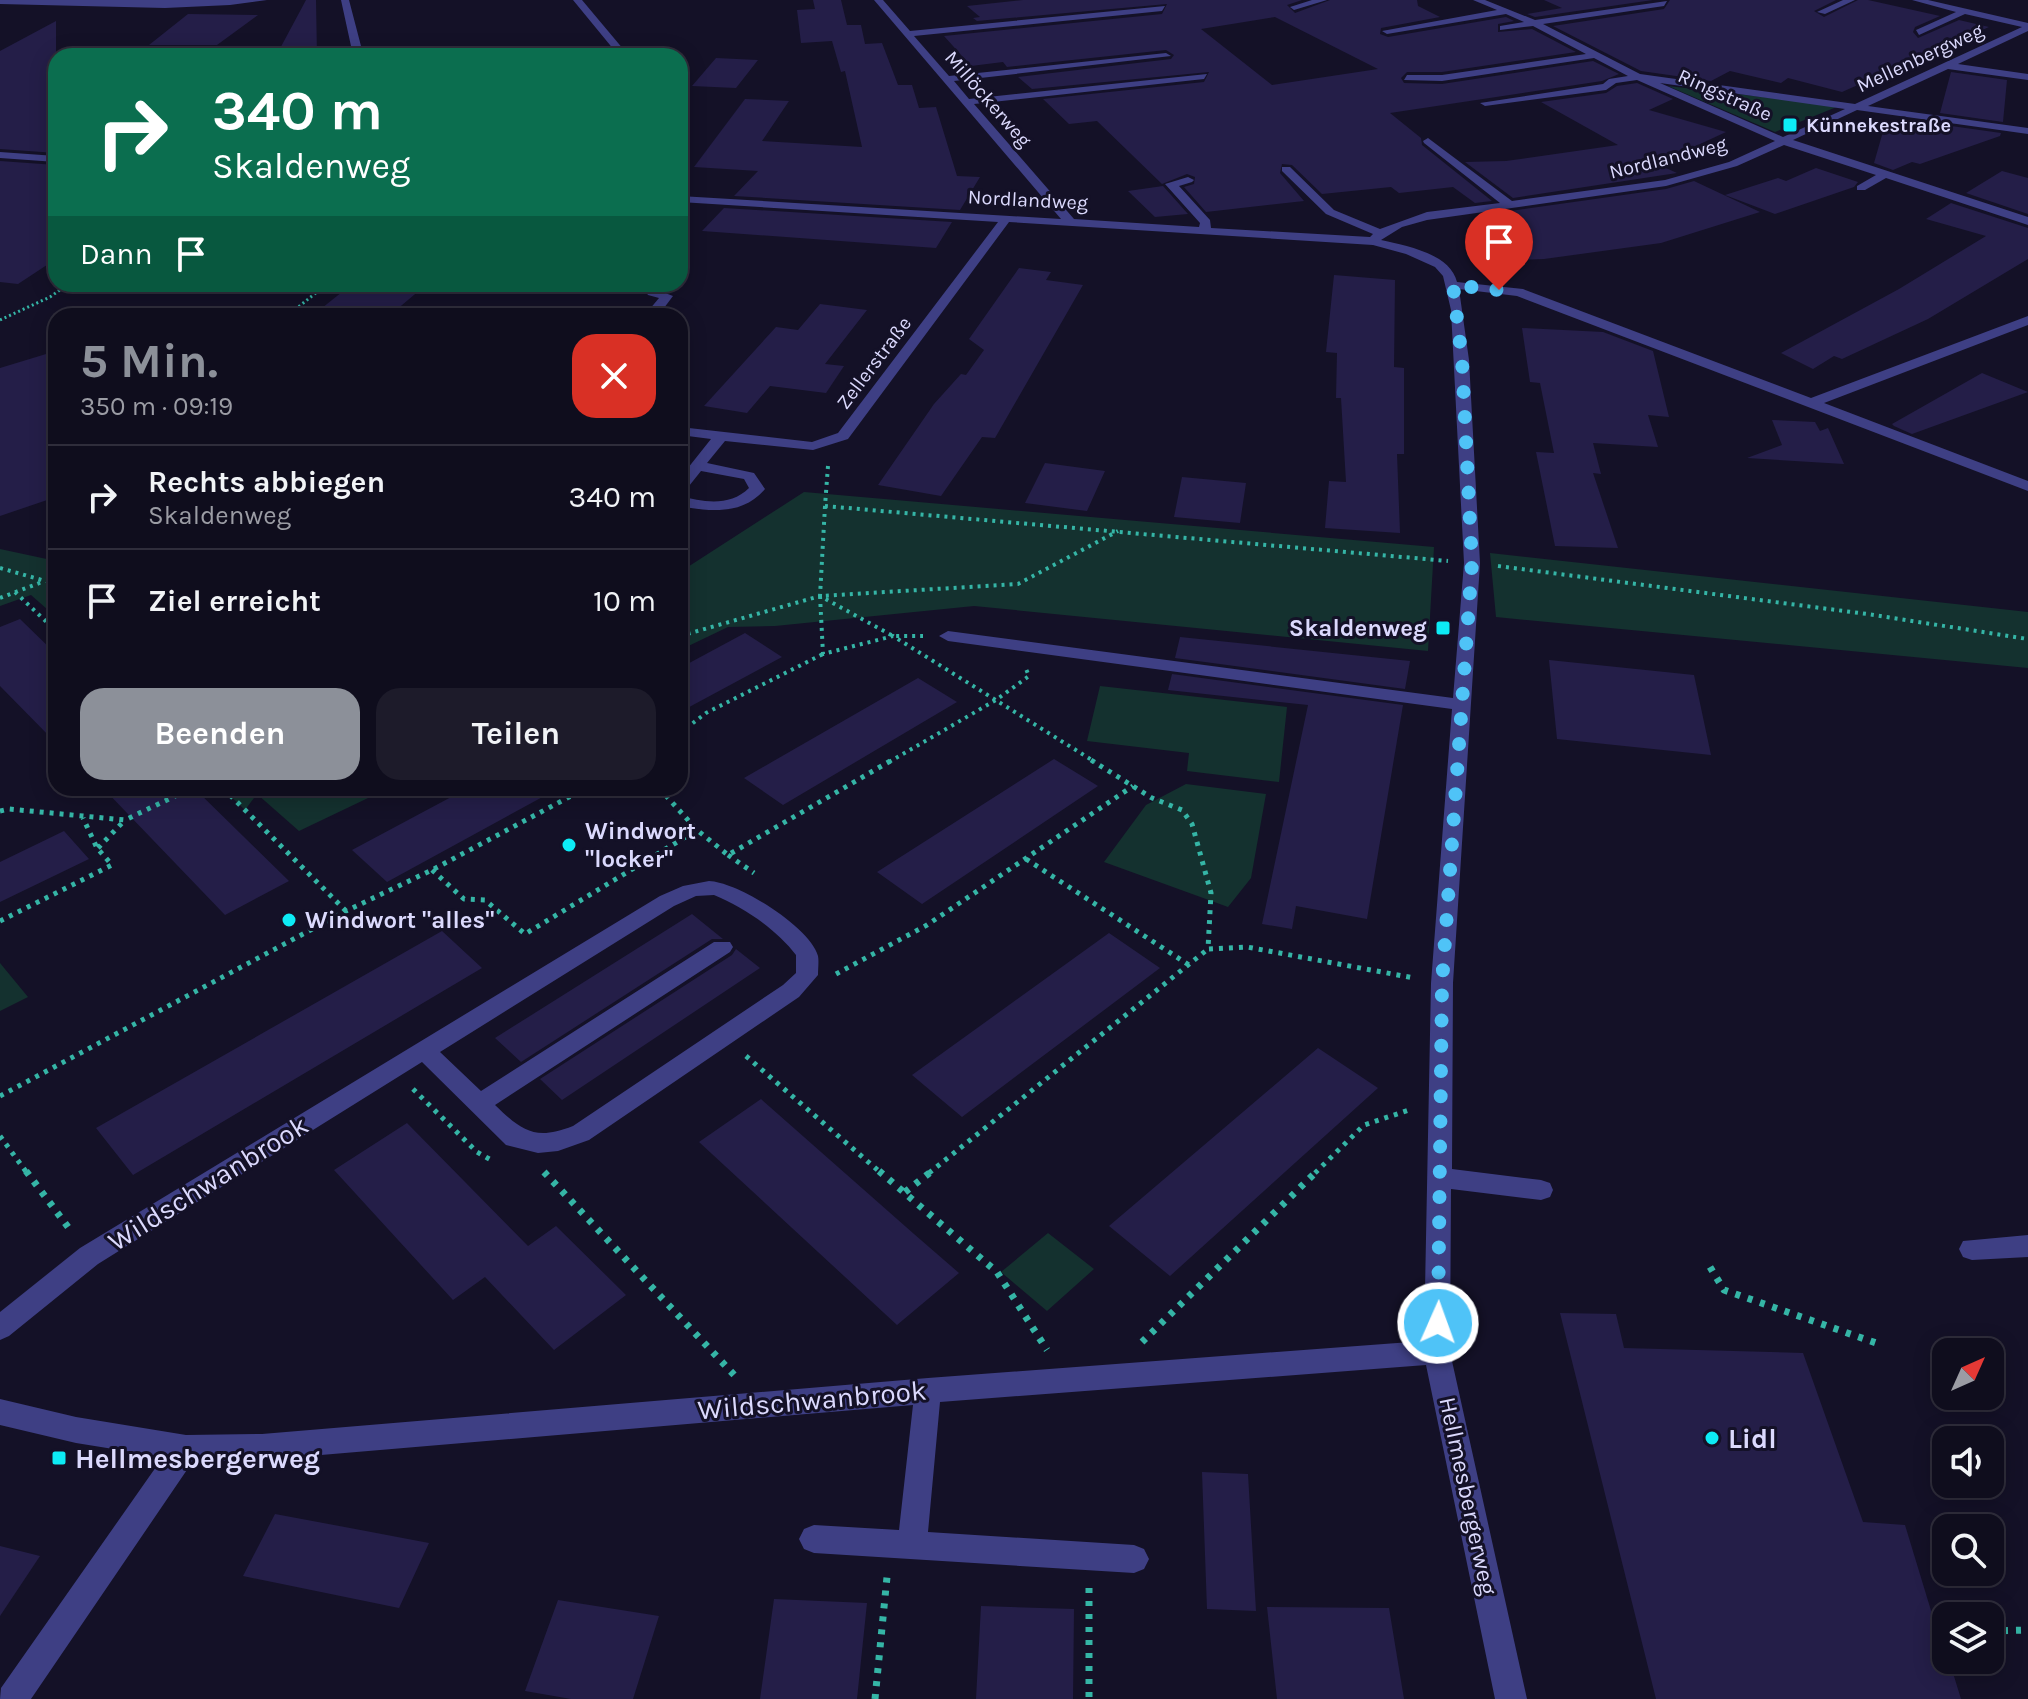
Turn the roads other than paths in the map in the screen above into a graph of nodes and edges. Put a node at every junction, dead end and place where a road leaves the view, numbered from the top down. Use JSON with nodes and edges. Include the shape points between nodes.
{"nodes":[{"id":1,"x":263,"y":0,"type":"edge"},
{"id":2,"x":345,"y":0,"type":"edge"},
{"id":3,"x":577,"y":0,"type":"edge"},
{"id":4,"x":878,"y":0,"type":"edge"},
{"id":5,"x":1323,"y":0,"type":"edge"},
{"id":6,"x":1477,"y":0,"type":"edge"},
{"id":7,"x":1851,"y":0,"type":"edge"},
{"id":8,"x":1916,"y":0,"type":"edge"},
{"id":9,"x":0,"y":1,"type":"edge"},
{"id":10,"x":1664,"y":3,"type":"dead end"},
{"id":11,"x":1294,"y":7,"type":"dead end"},
{"id":12,"x":1162,"y":8,"type":"dead end"},
{"id":13,"x":1507,"y":11,"type":"junction"},
{"id":14,"x":1965,"y":11,"type":"junction"},
{"id":15,"x":1822,"y":12,"type":"dead end"},
{"id":16,"x":1533,"y":23,"type":"junction"},
{"id":17,"x":2028,"y":27,"type":"edge"},
{"id":18,"x":1503,"y":28,"type":"dead end"},
{"id":19,"x":1387,"y":31,"type":"dead end"},
{"id":20,"x":1919,"y":32,"type":"dead end"},
{"id":21,"x":908,"y":34,"type":"junction"},
{"id":22,"x":1574,"y":44,"type":"junction"},
{"id":23,"x":934,"y":45,"type":"dead end"},
{"id":24,"x":1559,"y":45,"type":"dead end"},
{"id":25,"x":918,"y":46,"type":"junction"},
{"id":26,"x":355,"y":48,"type":"edge"},
{"id":27,"x":617,"y":48,"type":"edge"},
{"id":28,"x":1597,"y":55,"type":"junction"},
{"id":29,"x":1166,"y":56,"type":"dead end"},
{"id":30,"x":1944,"y":65,"type":"junction"},
{"id":31,"x":1204,"y":76,"type":"dead end"},
{"id":32,"x":1638,"y":77,"type":"junction"},
{"id":33,"x":2028,"y":77,"type":"edge"},
{"id":34,"x":1407,"y":78,"type":"dead end"},
{"id":35,"x":946,"y":79,"type":"junction"},
{"id":36,"x":966,"y":102,"type":"junction"},
{"id":37,"x":1485,"y":103,"type":"dead end"},
{"id":38,"x":1861,"y":106,"type":"junction"},
{"id":39,"x":2028,"y":131,"type":"edge"},
{"id":40,"x":1428,"y":141,"type":"dead end"},
{"id":41,"x":1784,"y":141,"type":"junction"},
{"id":42,"x":0,"y":155,"type":"edge"},
{"id":43,"x":48,"y":158,"type":"edge"},
{"id":44,"x":1286,"y":169,"type":"dead end"},
{"id":45,"x":1884,"y":175,"type":"junction"},
{"id":46,"x":1188,"y":180,"type":"dead end"},
{"id":47,"x":1861,"y":188,"type":"dead end"},
{"id":48,"x":688,"y":199,"type":"edge"},
{"id":49,"x":1510,"y":205,"type":"junction"},
{"id":50,"x":1006,"y":219,"type":"junction"},
{"id":51,"x":2028,"y":221,"type":"edge"},
{"id":52,"x":1070,"y":222,"type":"junction"},
{"id":53,"x":1204,"y":231,"type":"junction"},
{"id":54,"x":1377,"y":237,"type":"junction"},
{"id":55,"x":1453,"y":285,"type":"junction"},
{"id":56,"x":652,"y":292,"type":"dead end"},
{"id":57,"x":657,"y":308,"type":"edge"},
{"id":58,"x":2028,"y":320,"type":"edge"},
{"id":59,"x":1809,"y":404,"type":"junction"},
{"id":60,"x":688,"y":432,"type":"edge"},
{"id":61,"x":721,"y":436,"type":"junction"},
{"id":62,"x":698,"y":466,"type":"junction"},
{"id":63,"x":688,"y":478,"type":"edge"},
{"id":64,"x":2028,"y":486,"type":"edge"},
{"id":65,"x":688,"y":502,"type":"edge"},
{"id":66,"x":948,"y":636,"type":"dead end"},
{"id":67,"x":1461,"y":705,"type":"junction"},
{"id":68,"x":722,"y":947,"type":"dead end"},
{"id":69,"x":424,"y":1050,"type":"junction"},
{"id":70,"x":479,"y":1104,"type":"junction"},
{"id":71,"x":1442,"y":1178,"type":"junction"},
{"id":72,"x":1541,"y":1190,"type":"dead end"},
{"id":73,"x":2028,"y":1246,"type":"edge"},
{"id":74,"x":1972,"y":1249,"type":"dead end"},
{"id":75,"x":0,"y":1328,"type":"edge"},
{"id":76,"x":1437,"y":1352,"type":"junction"},
{"id":77,"x":928,"y":1390,"type":"junction"},
{"id":78,"x":0,"y":1412,"type":"edge"},
{"id":79,"x":186,"y":1448,"type":"junction"},
{"id":80,"x":814,"y":1539,"type":"dead end"},
{"id":81,"x":901,"y":1544,"type":"junction"},
{"id":82,"x":1134,"y":1559,"type":"dead end"},
{"id":83,"x":12,"y":1699,"type":"edge"},
{"id":84,"x":1511,"y":1699,"type":"edge"}],
"edges":[{"from":1,"to":9,"type":"street","via":[[138,7]]},
{"from":2,"to":26,"type":"street"},
{"from":3,"to":27,"type":"street"},
{"from":4,"to":21,"type":"street","name":"Millöckerweg"},
{"from":5,"to":11,"type":"street"},
{"from":6,"to":13,"type":"street","name":"Ringstraße"},
{"from":7,"to":15,"type":"street"},
{"from":8,"to":14,"type":"street"},
{"from":10,"to":16,"type":"street"},
{"from":12,"to":21,"type":"street"},
{"from":13,"to":16,"type":"street","name":"Ringstraße"},
{"from":13,"to":19,"type":"street"},
{"from":14,"to":17,"type":"street"},
{"from":14,"to":20,"type":"street"},
{"from":16,"to":18,"type":"street"},
{"from":16,"to":22,"type":"street","name":"Ringstraße"},
{"from":17,"to":30,"type":"street","name":"Mellenbergweg"},
{"from":21,"to":25,"type":"street","name":"Millöckerweg"},
{"from":22,"to":24,"type":"street"},
{"from":22,"to":28,"type":"street","name":"Ringstraße"},
{"from":23,"to":25,"type":"street"},
{"from":25,"to":35,"type":"street","name":"Millöckerweg"},
{"from":28,"to":32,"type":"street","name":"Ringstraße"},
{"from":28,"to":34,"type":"street","via":[[1442,78]]},
{"from":29,"to":35,"type":"street"},
{"from":30,"to":33,"type":"street"},
{"from":30,"to":38,"type":"street","name":"Mellenbergweg"},
{"from":31,"to":36,"type":"street"},
{"from":32,"to":37,"type":"street","via":[[1606,87]]},
{"from":32,"to":38,"type":"street"},
{"from":32,"to":41,"type":"street","name":"Ringstraße"},
{"from":35,"to":36,"type":"street","name":"Millöckerweg"},
{"from":36,"to":52,"type":"street","name":"Millöckerweg"},
{"from":38,"to":39,"type":"street"},
{"from":38,"to":41,"type":"street","name":"Mellenbergweg"},
{"from":40,"to":49,"type":"street"},
{"from":41,"to":45,"type":"street","name":"Ringstraße"},
{"from":41,"to":49,"type":"street","name":"Nordlandweg","via":[[1733,164],[1666,183]]},
{"from":42,"to":43,"type":"street"},
{"from":44,"to":54,"type":"street","via":[[1330,212]]},
{"from":45,"to":47,"type":"street"},
{"from":45,"to":51,"type":"street","name":"Ringstraße"},
{"from":46,"to":53,"type":"street","via":[[1171,184],[1206,223]]},
{"from":48,"to":50,"type":"street","name":"Nordlandweg"},
{"from":49,"to":54,"type":"street","name":"Nordlandweg","via":[[1427,216]]},
{"from":50,"to":52,"type":"street","name":"Nordlandweg"},
{"from":50,"to":61,"type":"street","name":"Zellerstraße","via":[[843,436],[794,445]]},
{"from":52,"to":53,"type":"street","name":"Nordlandweg"},
{"from":53,"to":54,"type":"street","name":"Nordlandweg"},
{"from":54,"to":55,"type":"street","name":"Nordlandweg","via":[[1439,264]]},
{"from":55,"to":59,"type":"street","via":[[1519,292]]},
{"from":55,"to":67,"type":"street","name":"Hellmesbergerweg","via":[[1472,563]]},
{"from":56,"to":57,"type":"street","via":[[667,296]]},
{"from":58,"to":59,"type":"street"},
{"from":59,"to":64,"type":"street"},
{"from":60,"to":61,"type":"street","name":"Zellerstraße"},
{"from":61,"to":62,"type":"street"},
{"from":62,"to":63,"type":"street"},
{"from":62,"to":65,"type":"street","via":[[749,476],[757,489],[728,505]]},
{"from":66,"to":67,"type":"street"},
{"from":67,"to":71,"type":"street","name":"Hellmesbergerweg","via":[[1442,983]]},
{"from":68,"to":70,"type":"street"},
{"from":69,"to":70,"type":"street"},
{"from":69,"to":70,"type":"street","name":"Wildschwanbrook","via":[[689,890],[714,888],[735,894],[797,942],[807,956],[807,975],[791,991],[581,1133],[558,1142],[514,1138]]},
{"from":69,"to":75,"type":"street","name":"Wildschwanbrook","via":[[89,1256]]},
{"from":71,"to":72,"type":"street"},
{"from":71,"to":76,"type":"street","name":"Hellmesbergerweg"},
{"from":73,"to":74,"type":"street"},
{"from":76,"to":77,"type":"street","name":"Wildschwanbrook"},
{"from":76,"to":84,"type":"street","name":"Hellmesbergerweg"},
{"from":77,"to":79,"type":"street","name":"Wildschwanbrook","via":[[262,1447]]},
{"from":77,"to":81,"type":"street"},
{"from":78,"to":79,"type":"street","name":"Wildschwanbrook"},
{"from":79,"to":83,"type":"street"},
{"from":80,"to":81,"type":"street"},
{"from":81,"to":82,"type":"street"}]}
